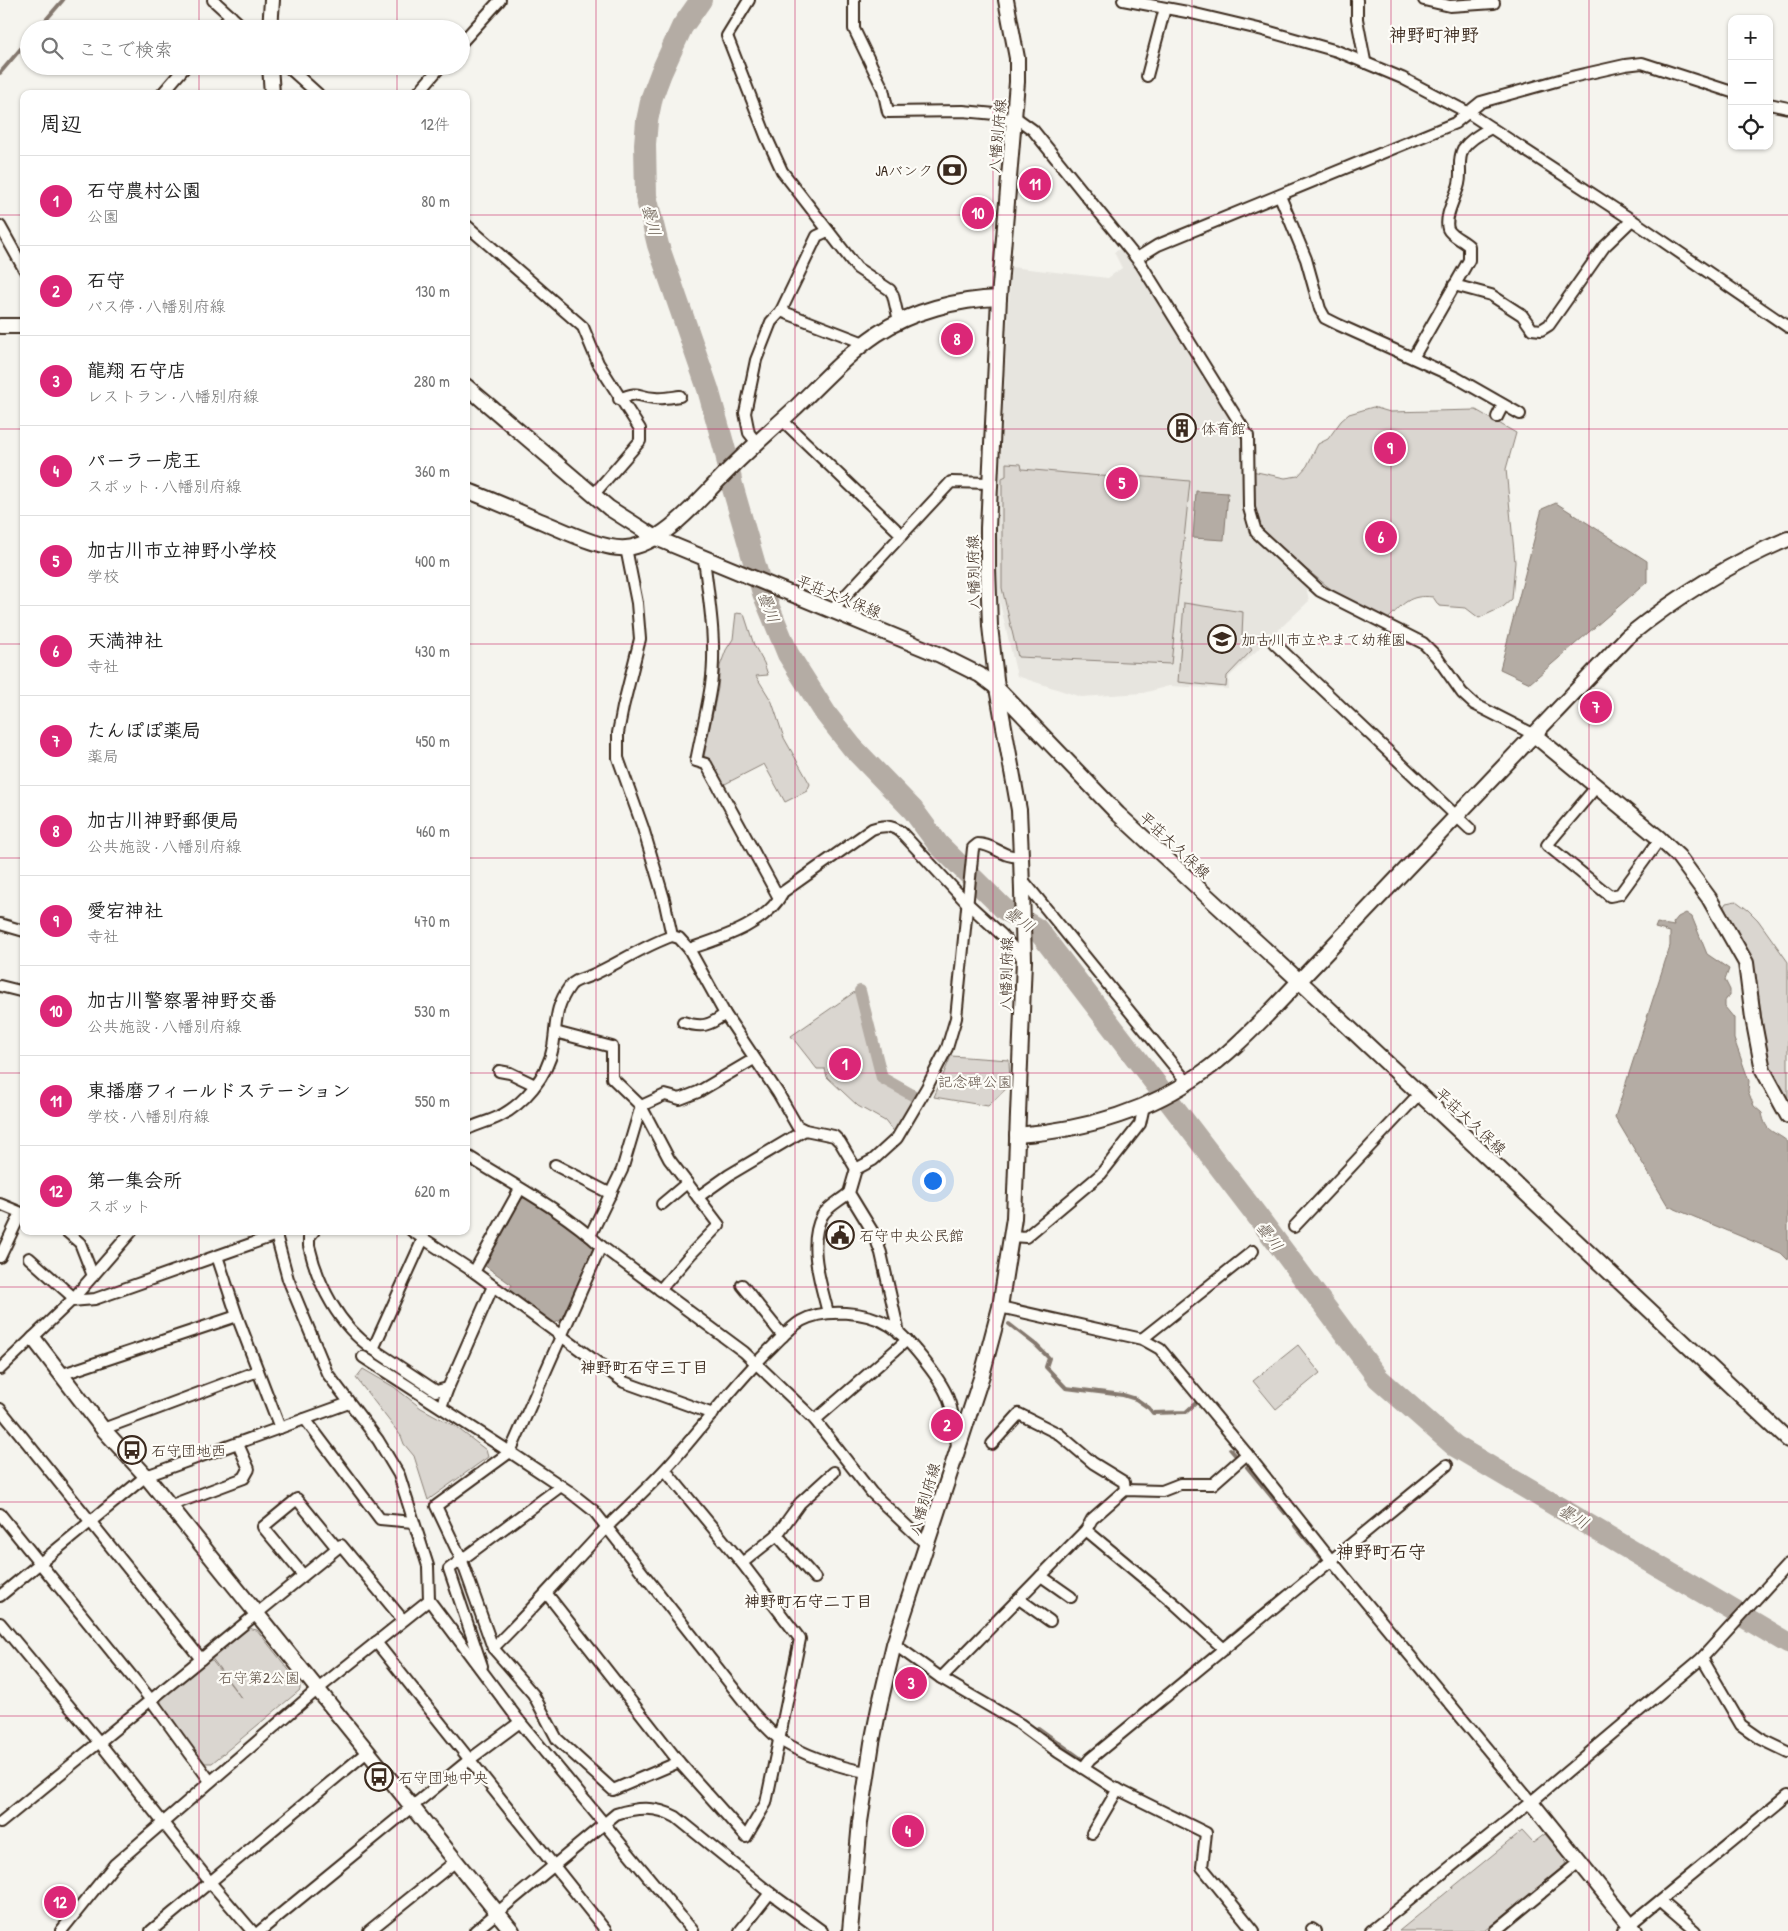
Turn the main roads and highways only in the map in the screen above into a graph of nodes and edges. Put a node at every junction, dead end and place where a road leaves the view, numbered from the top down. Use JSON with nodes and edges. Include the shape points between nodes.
{"nodes":[{"id":1,"x":272,"y":0,"type":"edge"},
{"id":2,"x":1006,"y":0,"type":"edge"},
{"id":3,"x":271,"y":20,"type":"edge"},
{"id":4,"x":271,"y":75,"type":"edge"},
{"id":5,"x":272,"y":90,"type":"edge"},
{"id":6,"x":1000,"y":298,"type":"junction"},
{"id":7,"x":0,"y":326,"type":"edge"},
{"id":8,"x":20,"y":326,"type":"edge"},
{"id":9,"x":470,"y":394,"type":"edge"},
{"id":10,"x":470,"y":492,"type":"edge"},
{"id":11,"x":656,"y":538,"type":"junction"},
{"id":12,"x":1788,"y":538,"type":"edge"},
{"id":13,"x":997,"y":688,"type":"junction"},
{"id":14,"x":1533,"y":734,"type":"junction"},
{"id":15,"x":1299,"y":981,"type":"junction"},
{"id":16,"x":1788,"y":1116,"type":"edge"},
{"id":17,"x":1017,"y":1135,"type":"junction"},
{"id":18,"x":34,"y":1339,"type":"road end"},
{"id":19,"x":1788,"y":1440,"type":"edge"},
{"id":20,"x":1532,"y":1802,"type":"road end"},
{"id":21,"x":1630,"y":1929,"type":"edge"},
{"id":22,"x":512,"y":1931,"type":"edge"},
{"id":23,"x":850,"y":1931,"type":"edge"}],
"edges":[{"from":1,"to":3,"type":"main road"},
{"from":2,"to":6,"type":"main road","name":"八幡別府線","via":[[1017,58]]},
{"from":4,"to":5,"type":"main road"},
{"from":6,"to":11,"type":"main road","via":[[930,310],[899,321],[864,343]]},
{"from":6,"to":13,"type":"main road","name":"八幡別府線","via":[[988,578]]},
{"from":7,"to":8,"type":"main road"},
{"from":9,"to":11,"type":"main road","name":"平荘大久保線","via":[[609,508]]},
{"from":10,"to":11,"type":"main road","via":[[576,536],[615,548],[643,544]]},
{"from":11,"to":13,"type":"main road","name":"平荘大久保線","via":[[940,655]]},
{"from":12,"to":14,"type":"main road","via":[[1695,586],[1661,610],[1627,637]]},
{"from":13,"to":15,"type":"main road","name":"平荘大久保線","via":[[1118,814]]},
{"from":13,"to":17,"type":"main road","name":"八幡別府線","via":[[1019,810],[1024,960]]},
{"from":14,"to":15,"type":"main road"},
{"from":14,"to":16,"type":"main road","via":[[1660,839],[1678,856],[1709,898],[1746,963],[1763,1070]]},
{"from":15,"to":17,"type":"main road","via":[[1234,1048],[1201,1074],[1144,1106],[1072,1128]]},
{"from":15,"to":19,"type":"main road","name":"平荘大久保線"},
{"from":17,"to":23,"type":"main road","name":"八幡別府線","via":[[1012,1236],[1000,1307],[982,1375],[894,1644],[867,1772]]},
{"from":18,"to":22,"type":"main road"},
{"from":20,"to":21,"type":"main road"}]}
